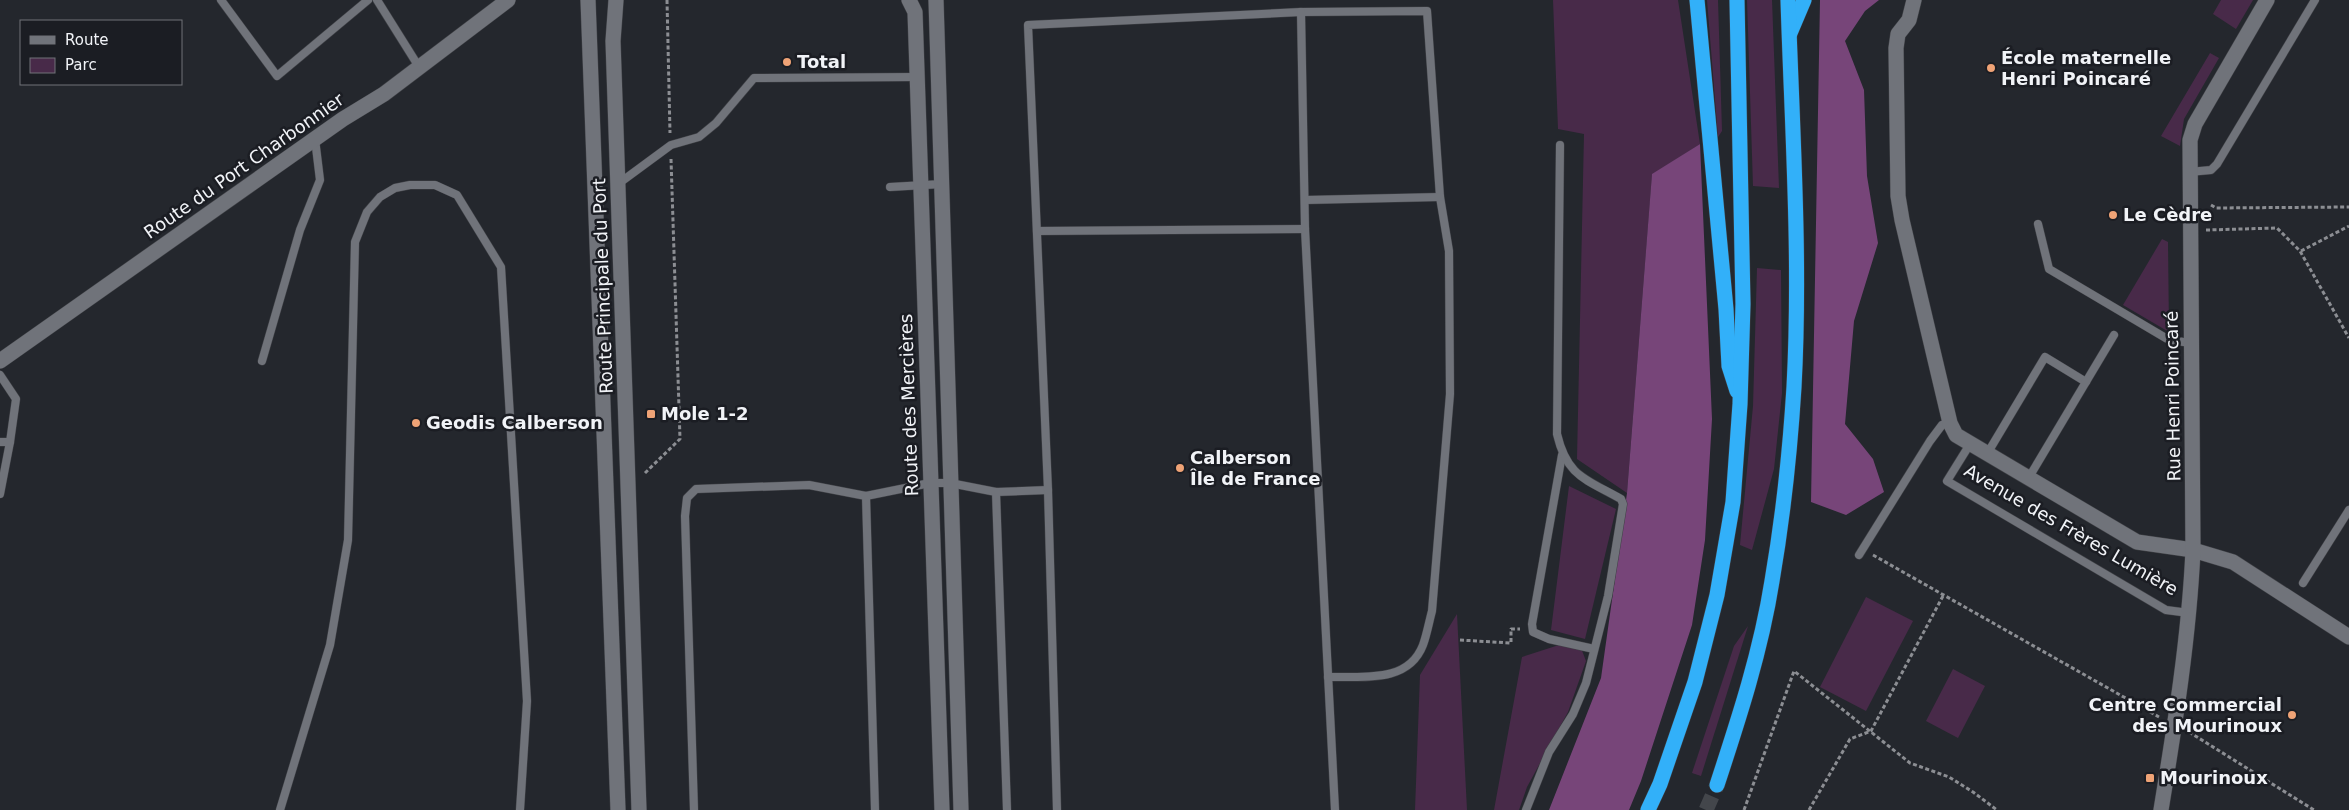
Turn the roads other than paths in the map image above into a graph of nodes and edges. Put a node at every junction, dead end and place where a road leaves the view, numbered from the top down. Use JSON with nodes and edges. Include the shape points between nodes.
{"nodes":[{"id":1,"x":221,"y":0,"type":"edge"},
{"id":2,"x":368,"y":0,"type":"edge"},
{"id":3,"x":377,"y":0,"type":"edge"},
{"id":4,"x":508,"y":0,"type":"edge"},
{"id":5,"x":588,"y":0,"type":"edge"},
{"id":6,"x":616,"y":0,"type":"edge"},
{"id":7,"x":909,"y":0,"type":"edge"},
{"id":8,"x":936,"y":0,"type":"edge"},
{"id":9,"x":1697,"y":0,"type":"edge"},
{"id":10,"x":1736,"y":0,"type":"edge"},
{"id":11,"x":1788,"y":0,"type":"edge"},
{"id":12,"x":1804,"y":0,"type":"edge"},
{"id":13,"x":1914,"y":0,"type":"edge"},
{"id":14,"x":2267,"y":0,"type":"edge"},
{"id":15,"x":2315,"y":0,"type":"edge"},
{"id":16,"x":1301,"y":12,"type":"junction"},
{"id":17,"x":1789,"y":34,"type":"junction"},
{"id":18,"x":419,"y":67,"type":"junction"},
{"id":19,"x":917,"y":77,"type":"junction"},
{"id":20,"x":316,"y":139,"type":"junction"},
{"id":21,"x":1560,"y":145,"type":"dead end"},
{"id":22,"x":2189,"y":172,"type":"junction"},
{"id":23,"x":618,"y":184,"type":"junction"},
{"id":24,"x":922,"y":184,"type":"junction"},
{"id":25,"x":942,"y":184,"type":"junction"},
{"id":26,"x":890,"y":187,"type":"dead end"},
{"id":27,"x":1440,"y":197,"type":"junction"},
{"id":28,"x":1305,"y":200,"type":"junction"},
{"id":29,"x":2038,"y":224,"type":"dead end"},
{"id":30,"x":1305,"y":229,"type":"junction"},
{"id":31,"x":1037,"y":231,"type":"junction"},
{"id":32,"x":2114,"y":335,"type":"dead end"},
{"id":33,"x":2191,"y":343,"type":"junction"},
{"id":34,"x":0,"y":361,"type":"edge"},
{"id":35,"x":262,"y":361,"type":"dead end"},
{"id":36,"x":0,"y":375,"type":"edge"},
{"id":37,"x":2086,"y":382,"type":"junction"},
{"id":38,"x":1740,"y":404,"type":"junction"},
{"id":39,"x":1950,"y":422,"type":"junction"},
{"id":40,"x":0,"y":442,"type":"edge"},
{"id":41,"x":10,"y":442,"type":"junction"},
{"id":42,"x":1970,"y":444,"type":"junction"},
{"id":43,"x":1987,"y":454,"type":"junction"},
{"id":44,"x":1562,"y":455,"type":"junction"},
{"id":45,"x":2028,"y":478,"type":"junction"},
{"id":46,"x":930,"y":483,"type":"junction"},
{"id":47,"x":950,"y":483,"type":"junction"},
{"id":48,"x":1048,"y":490,"type":"junction"},
{"id":49,"x":996,"y":492,"type":"junction"},
{"id":50,"x":0,"y":494,"type":"edge"},
{"id":51,"x":866,"y":496,"type":"junction"},
{"id":52,"x":2349,"y":510,"type":"edge"},
{"id":53,"x":2193,"y":550,"type":"junction"},
{"id":54,"x":1859,"y":556,"type":"road end"},
{"id":55,"x":2303,"y":583,"type":"dead end"},
{"id":56,"x":2189,"y":613,"type":"junction"},
{"id":57,"x":2349,"y":637,"type":"edge"},
{"id":58,"x":1594,"y":649,"type":"junction"},
{"id":59,"x":1328,"y":676,"type":"junction"},
{"id":60,"x":1717,"y":785,"type":"tunnel mouth"},
{"id":61,"x":280,"y":810,"type":"edge"},
{"id":62,"x":520,"y":810,"type":"edge"},
{"id":63,"x":618,"y":810,"type":"edge"},
{"id":64,"x":639,"y":810,"type":"edge"},
{"id":65,"x":694,"y":810,"type":"edge"},
{"id":66,"x":876,"y":810,"type":"edge"},
{"id":67,"x":942,"y":810,"type":"edge"},
{"id":68,"x":961,"y":810,"type":"edge"},
{"id":69,"x":1007,"y":810,"type":"edge"},
{"id":70,"x":1057,"y":810,"type":"edge"},
{"id":71,"x":1335,"y":810,"type":"edge"},
{"id":72,"x":1526,"y":810,"type":"edge"},
{"id":73,"x":1648,"y":810,"type":"edge"},
{"id":74,"x":2161,"y":810,"type":"edge"}],
"edges":[{"from":1,"to":2,"type":"lane","via":[[277,76]]},
{"from":3,"to":18,"type":"lane"},
{"from":4,"to":18,"type":"street","name":"Route du Port Charbonnier"},
{"from":5,"to":63,"type":"street","name":"Route Principale du Port"},
{"from":6,"to":23,"type":"street","name":"Route Principale du Port","via":[[613,41]]},
{"from":7,"to":19,"type":"street","name":"Route des Mercières","via":[[916,12]]},
{"from":8,"to":25,"type":"street"},
{"from":9,"to":38,"type":"highway","via":[[1729,366]]},
{"from":10,"to":38,"type":"highway","via":[[1743,304]]},
{"from":11,"to":17,"type":"highway"},
{"from":12,"to":17,"type":"highway"},
{"from":13,"to":39,"type":"street","name":"Avenue des Frères Lumière","via":[[1909,20],[1898,34],[1896,48],[1898,196]]},
{"from":14,"to":22,"type":"street","name":"Rue Henri Poincaré","via":[[2195,124],[2190,140]]},
{"from":15,"to":22,"type":"lane","via":[[2217,164],[2211,170]]},
{"from":16,"to":27,"type":"lane","via":[[1427,11]]},
{"from":16,"to":28,"type":"lane"},
{"from":16,"to":31,"type":"lane","via":[[1028,25]]},
{"from":17,"to":60,"type":"highway","via":[[1795,280],[1794,386],[1786,480],[1772,583],[1757,653]]},
{"from":18,"to":20,"type":"street","name":"Route du Port Charbonnier"},
{"from":19,"to":23,"type":"lane","via":[[754,78],[716,123],[699,137],[671,144]]},
{"from":19,"to":24,"type":"street","name":"Route des Mercières"},
{"from":20,"to":34,"type":"street","name":"Route du Port Charbonnier"},
{"from":20,"to":35,"type":"lane","via":[[320,180],[300,230]]},
{"from":21,"to":44,"type":"lane","via":[[1557,434]]},
{"from":22,"to":33,"type":"street","name":"Rue Henri Poincaré"},
{"from":23,"to":64,"type":"street","name":"Route Principale du Port"},
{"from":24,"to":25,"type":"lane"},
{"from":24,"to":26,"type":"lane"},
{"from":24,"to":46,"type":"street","name":"Route des Mercières"},
{"from":25,"to":47,"type":"street"},
{"from":27,"to":28,"type":"lane"},
{"from":27,"to":59,"type":"lane","via":[[1449,251],[1450,394],[1432,611],[1423,646],[1410,664],[1388,676]]},
{"from":28,"to":30,"type":"lane"},
{"from":29,"to":33,"type":"lane","via":[[2048,270],[2169,340]]},
{"from":30,"to":31,"type":"lane"},
{"from":30,"to":59,"type":"lane"},
{"from":31,"to":48,"type":"lane"},
{"from":32,"to":37,"type":"lane","name":"Avenue des Frères Lumière"},
{"from":33,"to":53,"type":"street","name":"Rue Henri Poincaré"},
{"from":36,"to":41,"type":"lane","via":[[16,399]]},
{"from":37,"to":43,"type":"lane","via":[[2045,358]]},
{"from":37,"to":45,"type":"lane","name":"Avenue des Frères Lumière"},
{"from":38,"to":73,"type":"highway","via":[[1733,502],[1717,595],[1695,682]]},
{"from":39,"to":42,"type":"street","name":"Avenue des Frères Lumière","via":[[1956,435]]},
{"from":39,"to":54,"type":"lane","via":[[1942,425],[1930,441]]},
{"from":40,"to":41,"type":"lane"},
{"from":41,"to":50,"type":"lane"},
{"from":42,"to":43,"type":"street","name":"Avenue des Frères Lumière"},
{"from":42,"to":56,"type":"lane","name":"Avenue des Frères Lumière","via":[[1947,482],[2166,610]]},
{"from":43,"to":45,"type":"street","name":"Avenue des Frères Lumière"},
{"from":44,"to":58,"type":"lane","via":[[1575,473],[1621,499],[1623,504],[1608,596]]},
{"from":44,"to":58,"type":"lane","via":[[1533,632]]},
{"from":45,"to":53,"type":"street","name":"Avenue des Frères Lumière","via":[[2137,542]]},
{"from":46,"to":47,"type":"lane"},
{"from":46,"to":51,"type":"lane"},
{"from":46,"to":67,"type":"street","name":"Route des Mercières"},
{"from":47,"to":49,"type":"lane"},
{"from":47,"to":68,"type":"street"},
{"from":48,"to":49,"type":"lane"},
{"from":48,"to":70,"type":"lane"},
{"from":49,"to":69,"type":"lane"},
{"from":51,"to":65,"type":"lane","via":[[809,485],[696,488],[687,498]]},
{"from":51,"to":66,"type":"lane"},
{"from":52,"to":55,"type":"lane"},
{"from":53,"to":56,"type":"street","name":"Rue Henri Poincaré"},
{"from":53,"to":57,"type":"street","name":"Avenue des Frères Lumière","via":[[2233,562]]},
{"from":56,"to":74,"type":"street","name":"Rue Henri Poincaré"},
{"from":58,"to":72,"type":"lane","via":[[1574,714],[1549,752]]},
{"from":59,"to":71,"type":"lane"},
{"from":61,"to":62,"type":"lane","via":[[330,645],[348,540],[355,242],[367,212],[380,197],[395,188],[423,183],[444,187],[457,195],[501,267],[527,701]]}]}
